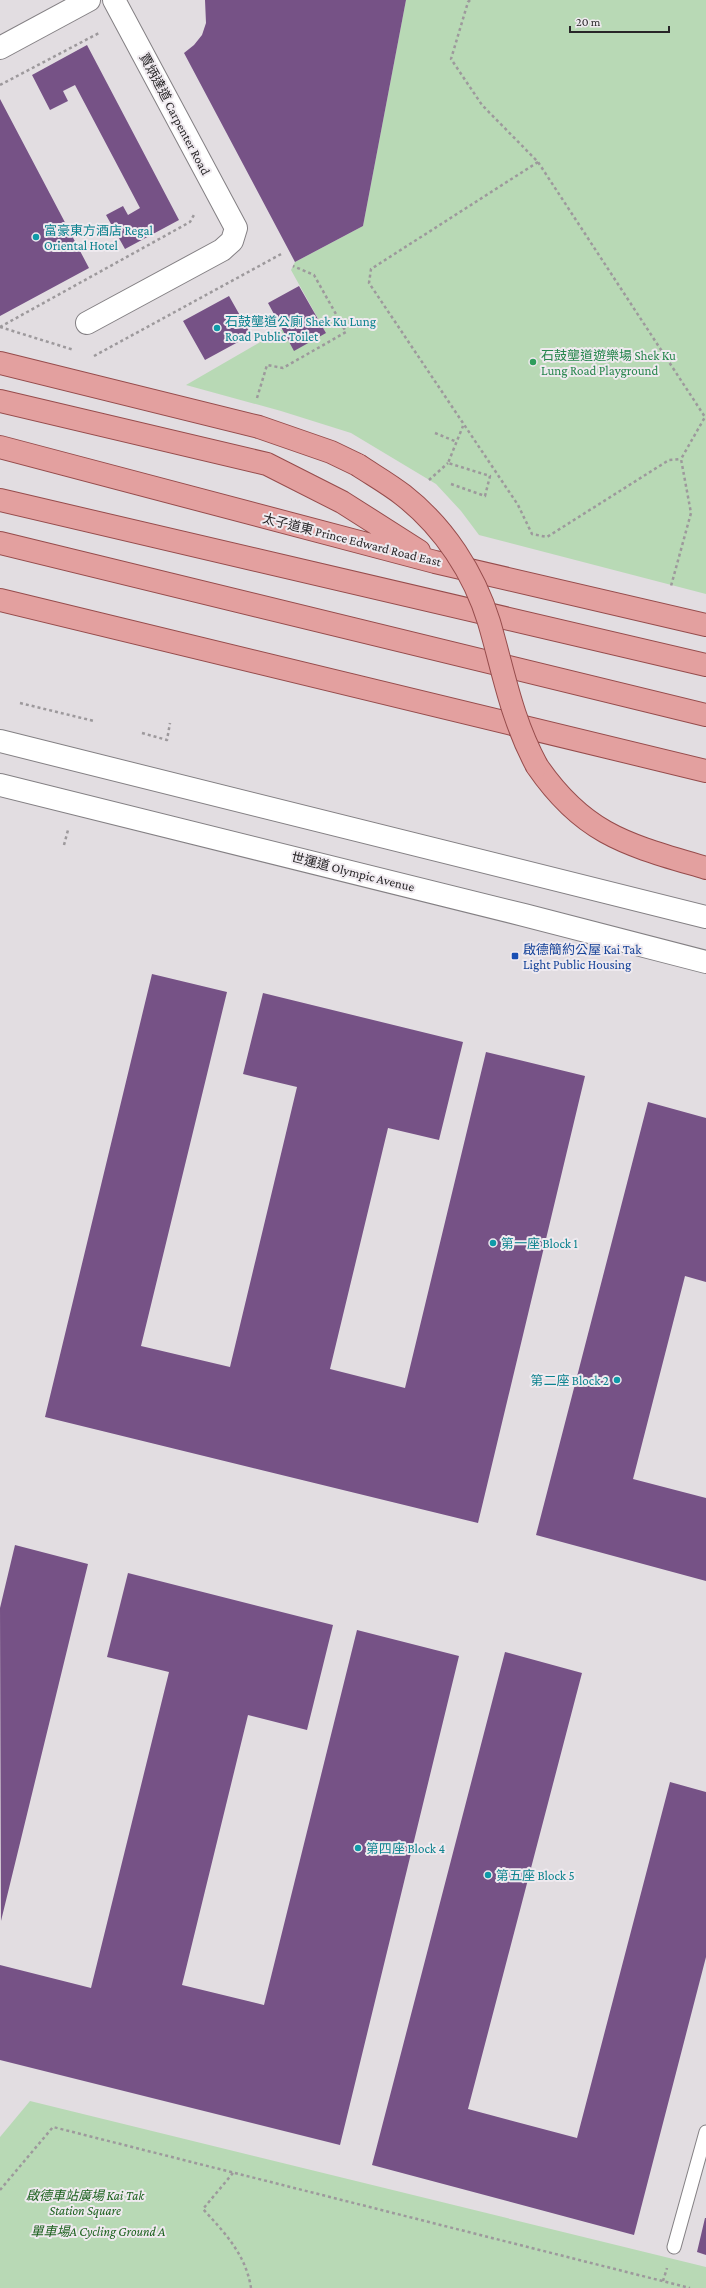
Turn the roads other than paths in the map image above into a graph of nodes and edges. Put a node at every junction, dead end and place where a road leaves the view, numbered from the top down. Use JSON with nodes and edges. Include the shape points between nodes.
{"nodes":[{"id":1,"x":89,"y":0,"type":"edge"},
{"id":2,"x":114,"y":0,"type":"edge"},
{"id":3,"x":0,"y":48,"type":"edge"},
{"id":4,"x":87,"y":323,"type":"dead end"},
{"id":5,"x":0,"y":364,"type":"edge"},
{"id":6,"x":0,"y":401,"type":"edge"},
{"id":7,"x":0,"y":447,"type":"edge"},
{"id":8,"x":0,"y":500,"type":"edge"},
{"id":9,"x":0,"y":543,"type":"edge"},
{"id":10,"x":435,"y":562,"type":"junction"},
{"id":11,"x":0,"y":600,"type":"edge"},
{"id":12,"x":706,"y":625,"type":"edge"},
{"id":13,"x":706,"y":665,"type":"edge"},
{"id":14,"x":706,"y":715,"type":"edge"},
{"id":15,"x":0,"y":741,"type":"edge"},
{"id":16,"x":706,"y":771,"type":"edge"},
{"id":17,"x":0,"y":785,"type":"edge"},
{"id":18,"x":698,"y":866,"type":"edge"},
{"id":19,"x":706,"y":917,"type":"edge"},
{"id":20,"x":706,"y":962,"type":"edge"},
{"id":21,"x":706,"y":2132,"type":"edge"},
{"id":22,"x":674,"y":2246,"type":"dead end"}],
"edges":[{"from":1,"to":3,"type":"main road"},
{"from":2,"to":4,"type":"main road","name":"賈炳達道 Carpenter Road","via":[[236,228],[232,241],[222,250]]},
{"from":5,"to":18,"type":"main road","bridge":true,"via":[[259,427],[296,439],[358,465],[403,495],[441,532],[471,577],[489,621],[508,698],[518,726],[537,766],[556,792],[586,820],[627,844]]},
{"from":6,"to":10,"type":"main road","via":[[267,464],[342,502]]},
{"from":7,"to":10,"type":"main road","name":"太子道東 Prince Edward Road East"},
{"from":8,"to":13,"type":"main road"},
{"from":9,"to":14,"type":"main road"},
{"from":10,"to":12,"type":"main road","name":"太子道東 Prince Edward Road East"},
{"from":11,"to":16,"type":"main road"},
{"from":15,"to":19,"type":"main road"},
{"from":17,"to":20,"type":"main road","name":"世運道 Olympic Avenue"},
{"from":21,"to":22,"type":"lane"}]}
